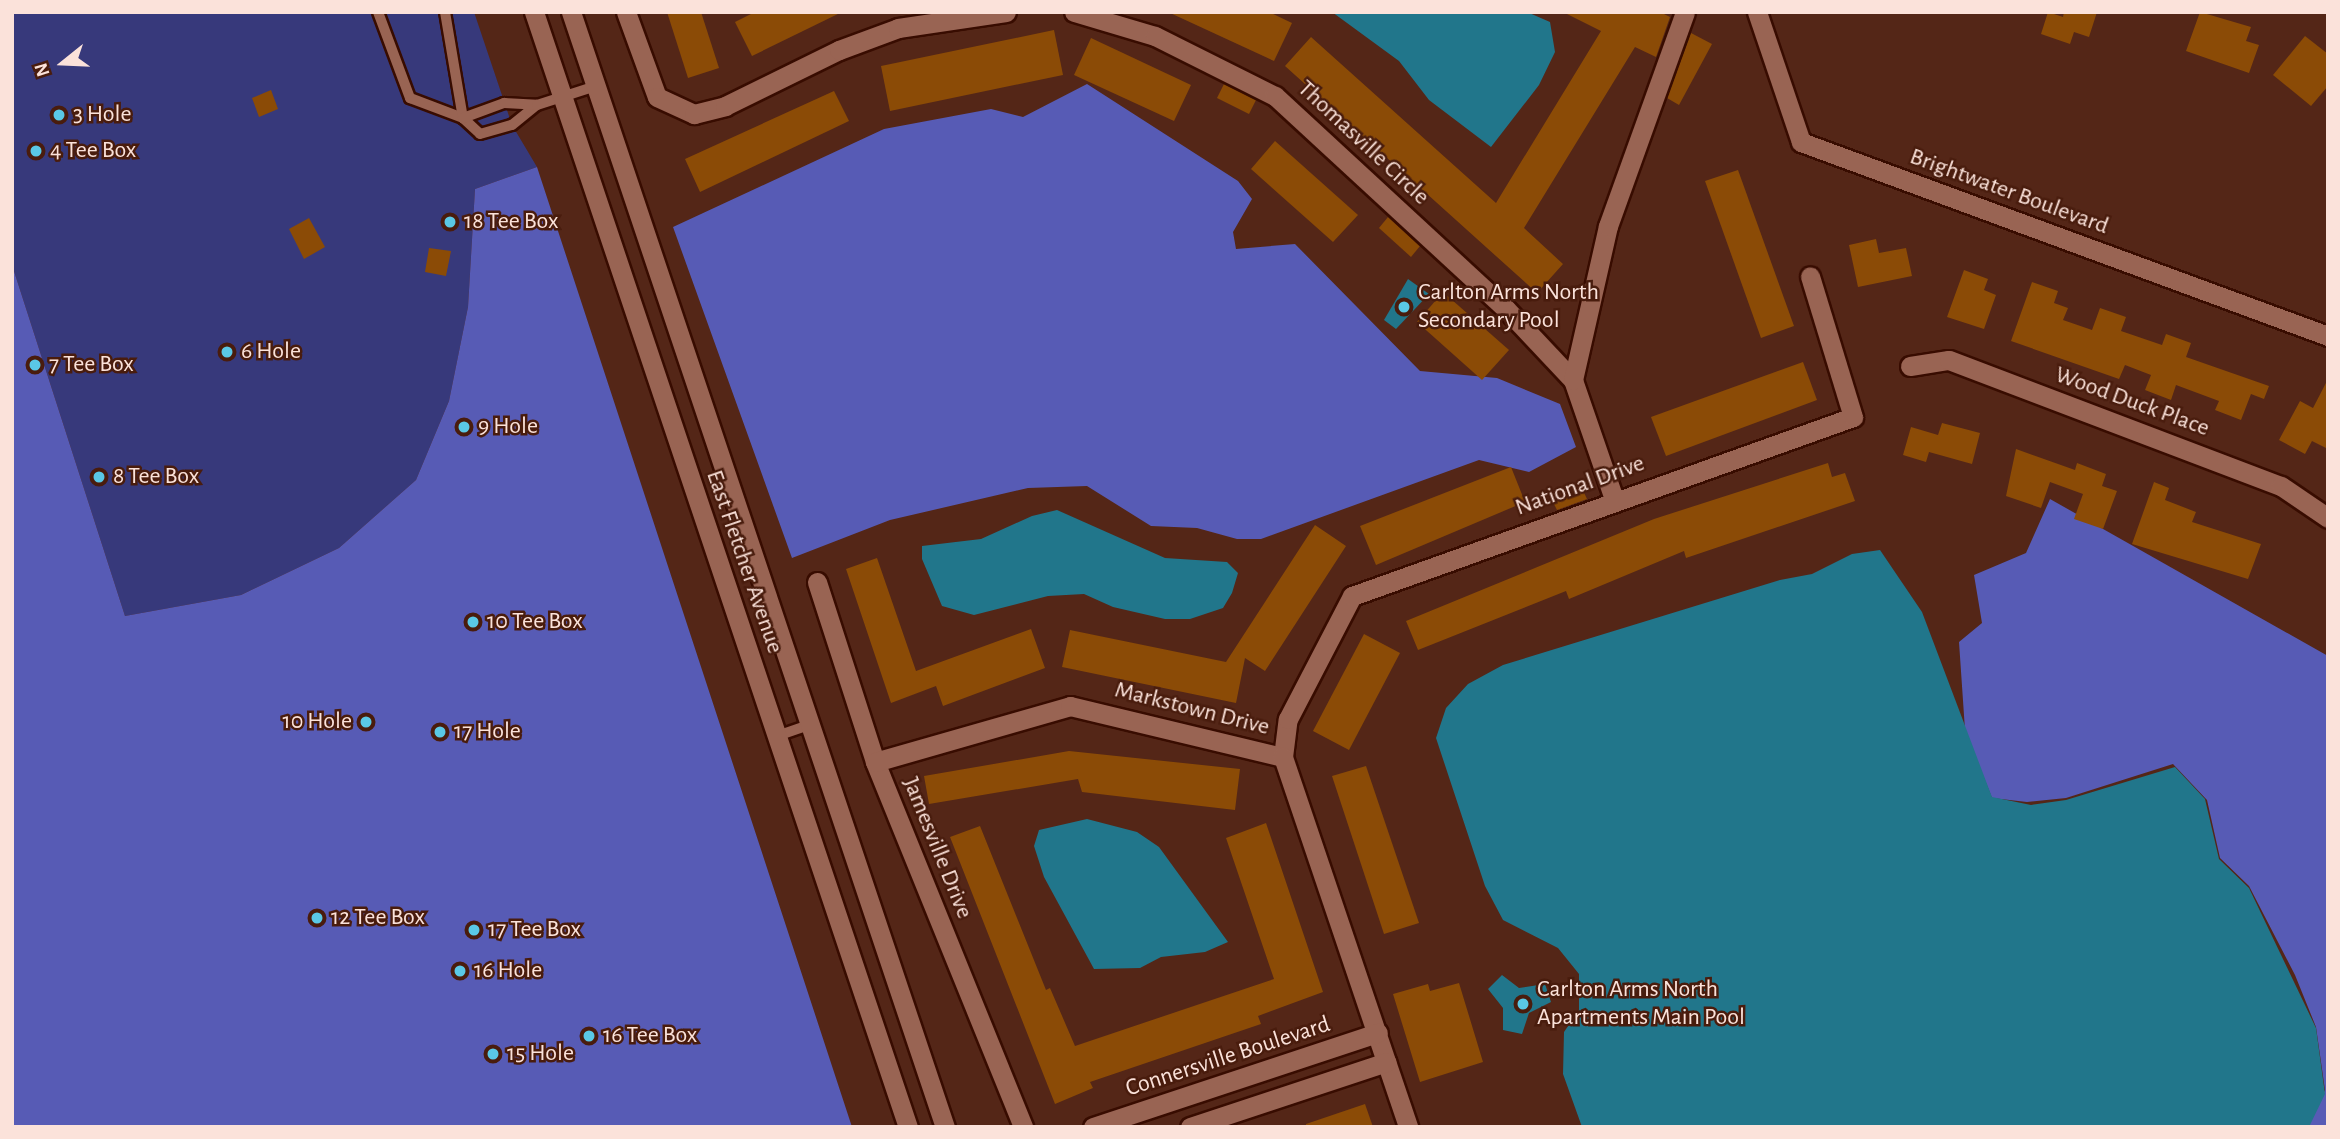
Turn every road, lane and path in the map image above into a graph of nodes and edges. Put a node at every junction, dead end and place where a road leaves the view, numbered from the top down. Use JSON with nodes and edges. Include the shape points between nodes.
{"nodes":[{"id":1,"x":378,"y":12,"type":"edge"},
{"id":2,"x":445,"y":12,"type":"edge"},
{"id":3,"x":534,"y":12,"type":"edge"},
{"id":4,"x":571,"y":12,"type":"edge"},
{"id":5,"x":626,"y":12,"type":"edge"},
{"id":6,"x":1006,"y":12,"type":"edge"},
{"id":7,"x":1074,"y":12,"type":"edge"},
{"id":8,"x":1685,"y":12,"type":"edge"},
{"id":9,"x":1757,"y":12,"type":"edge"},
{"id":10,"x":596,"y":86,"type":"junction"},
{"id":11,"x":562,"y":97,"type":"junction"},
{"id":12,"x":537,"y":105,"type":"junction"},
{"id":13,"x":463,"y":118,"type":"junction"},
{"id":14,"x":1810,"y":276,"type":"dead end"},
{"id":15,"x":2328,"y":336,"type":"edge"},
{"id":16,"x":1910,"y":366,"type":"dead end"},
{"id":17,"x":1573,"y":380,"type":"junction"},
{"id":18,"x":1614,"y":499,"type":"junction"},
{"id":19,"x":2328,"y":518,"type":"edge"},
{"id":20,"x":817,"y":582,"type":"dead end"},
{"id":21,"x":811,"y":724,"type":"junction"},
{"id":22,"x":777,"y":736,"type":"junction"},
{"id":23,"x":1283,"y":757,"type":"junction"},
{"id":24,"x":876,"y":762,"type":"junction"},
{"id":25,"x":1378,"y":1033,"type":"junction"},
{"id":26,"x":1387,"y":1062,"type":"junction"},
{"id":27,"x":908,"y":1127,"type":"edge"},
{"id":28,"x":944,"y":1127,"type":"edge"},
{"id":29,"x":1023,"y":1127,"type":"edge"},
{"id":30,"x":1093,"y":1127,"type":"edge"},
{"id":31,"x":1190,"y":1127,"type":"edge"},
{"id":32,"x":1408,"y":1127,"type":"edge"}],
"edges":[{"from":1,"to":13,"type":"lane","via":[[410,98]]},
{"from":2,"to":13,"type":"lane"},
{"from":3,"to":11,"type":"street","name":"East Fletcher Avenue"},
{"from":4,"to":10,"type":"street","name":"East Fletcher Avenue"},
{"from":5,"to":6,"type":"street","via":[[657,97],[694,114],[725,106],[839,50],[898,28]]},
{"from":7,"to":17,"type":"street","name":"Thomasville Circle","via":[[1155,36],[1275,96],[1506,309]]},
{"from":8,"to":17,"type":"street","via":[[1608,226]]},
{"from":9,"to":15,"type":"street","name":"Brightwater Boulevard","via":[[1801,142]]},
{"from":10,"to":11,"type":"lane"},
{"from":10,"to":21,"type":"street","name":"East Fletcher Avenue"},
{"from":11,"to":12,"type":"lane"},
{"from":11,"to":22,"type":"street","name":"East Fletcher Avenue"},
{"from":12,"to":13,"type":"lane","via":[[504,103]]},
{"from":12,"to":13,"type":"lane","via":[[512,125],[480,134]]},
{"from":14,"to":18,"type":"street","name":"National Drive","via":[[1853,417]]},
{"from":16,"to":19,"type":"street","name":"Wood Duck Place","via":[[1949,360],[2281,486]]},
{"from":17,"to":18,"type":"street","name":"Thomasville Circle"},
{"from":18,"to":23,"type":"street","name":"National Drive","via":[[1352,596],[1288,719]]},
{"from":20,"to":24,"type":"street","name":"Jamesville Drive"},
{"from":21,"to":22,"type":"lane"},
{"from":21,"to":28,"type":"street","name":"East Fletcher Avenue"},
{"from":22,"to":27,"type":"street","name":"East Fletcher Avenue"},
{"from":23,"to":24,"type":"street","name":"Markstown Drive","via":[[1070,706]]},
{"from":23,"to":25,"type":"street","name":"Markstown Drive"},
{"from":24,"to":29,"type":"street","name":"Jamesville Drive"},
{"from":25,"to":26,"type":"street","name":"Markstown Drive"},
{"from":25,"to":30,"type":"street","name":"Connersville Boulevard"},
{"from":26,"to":31,"type":"street"},
{"from":26,"to":32,"type":"street","name":"Markstown Drive"}]}
